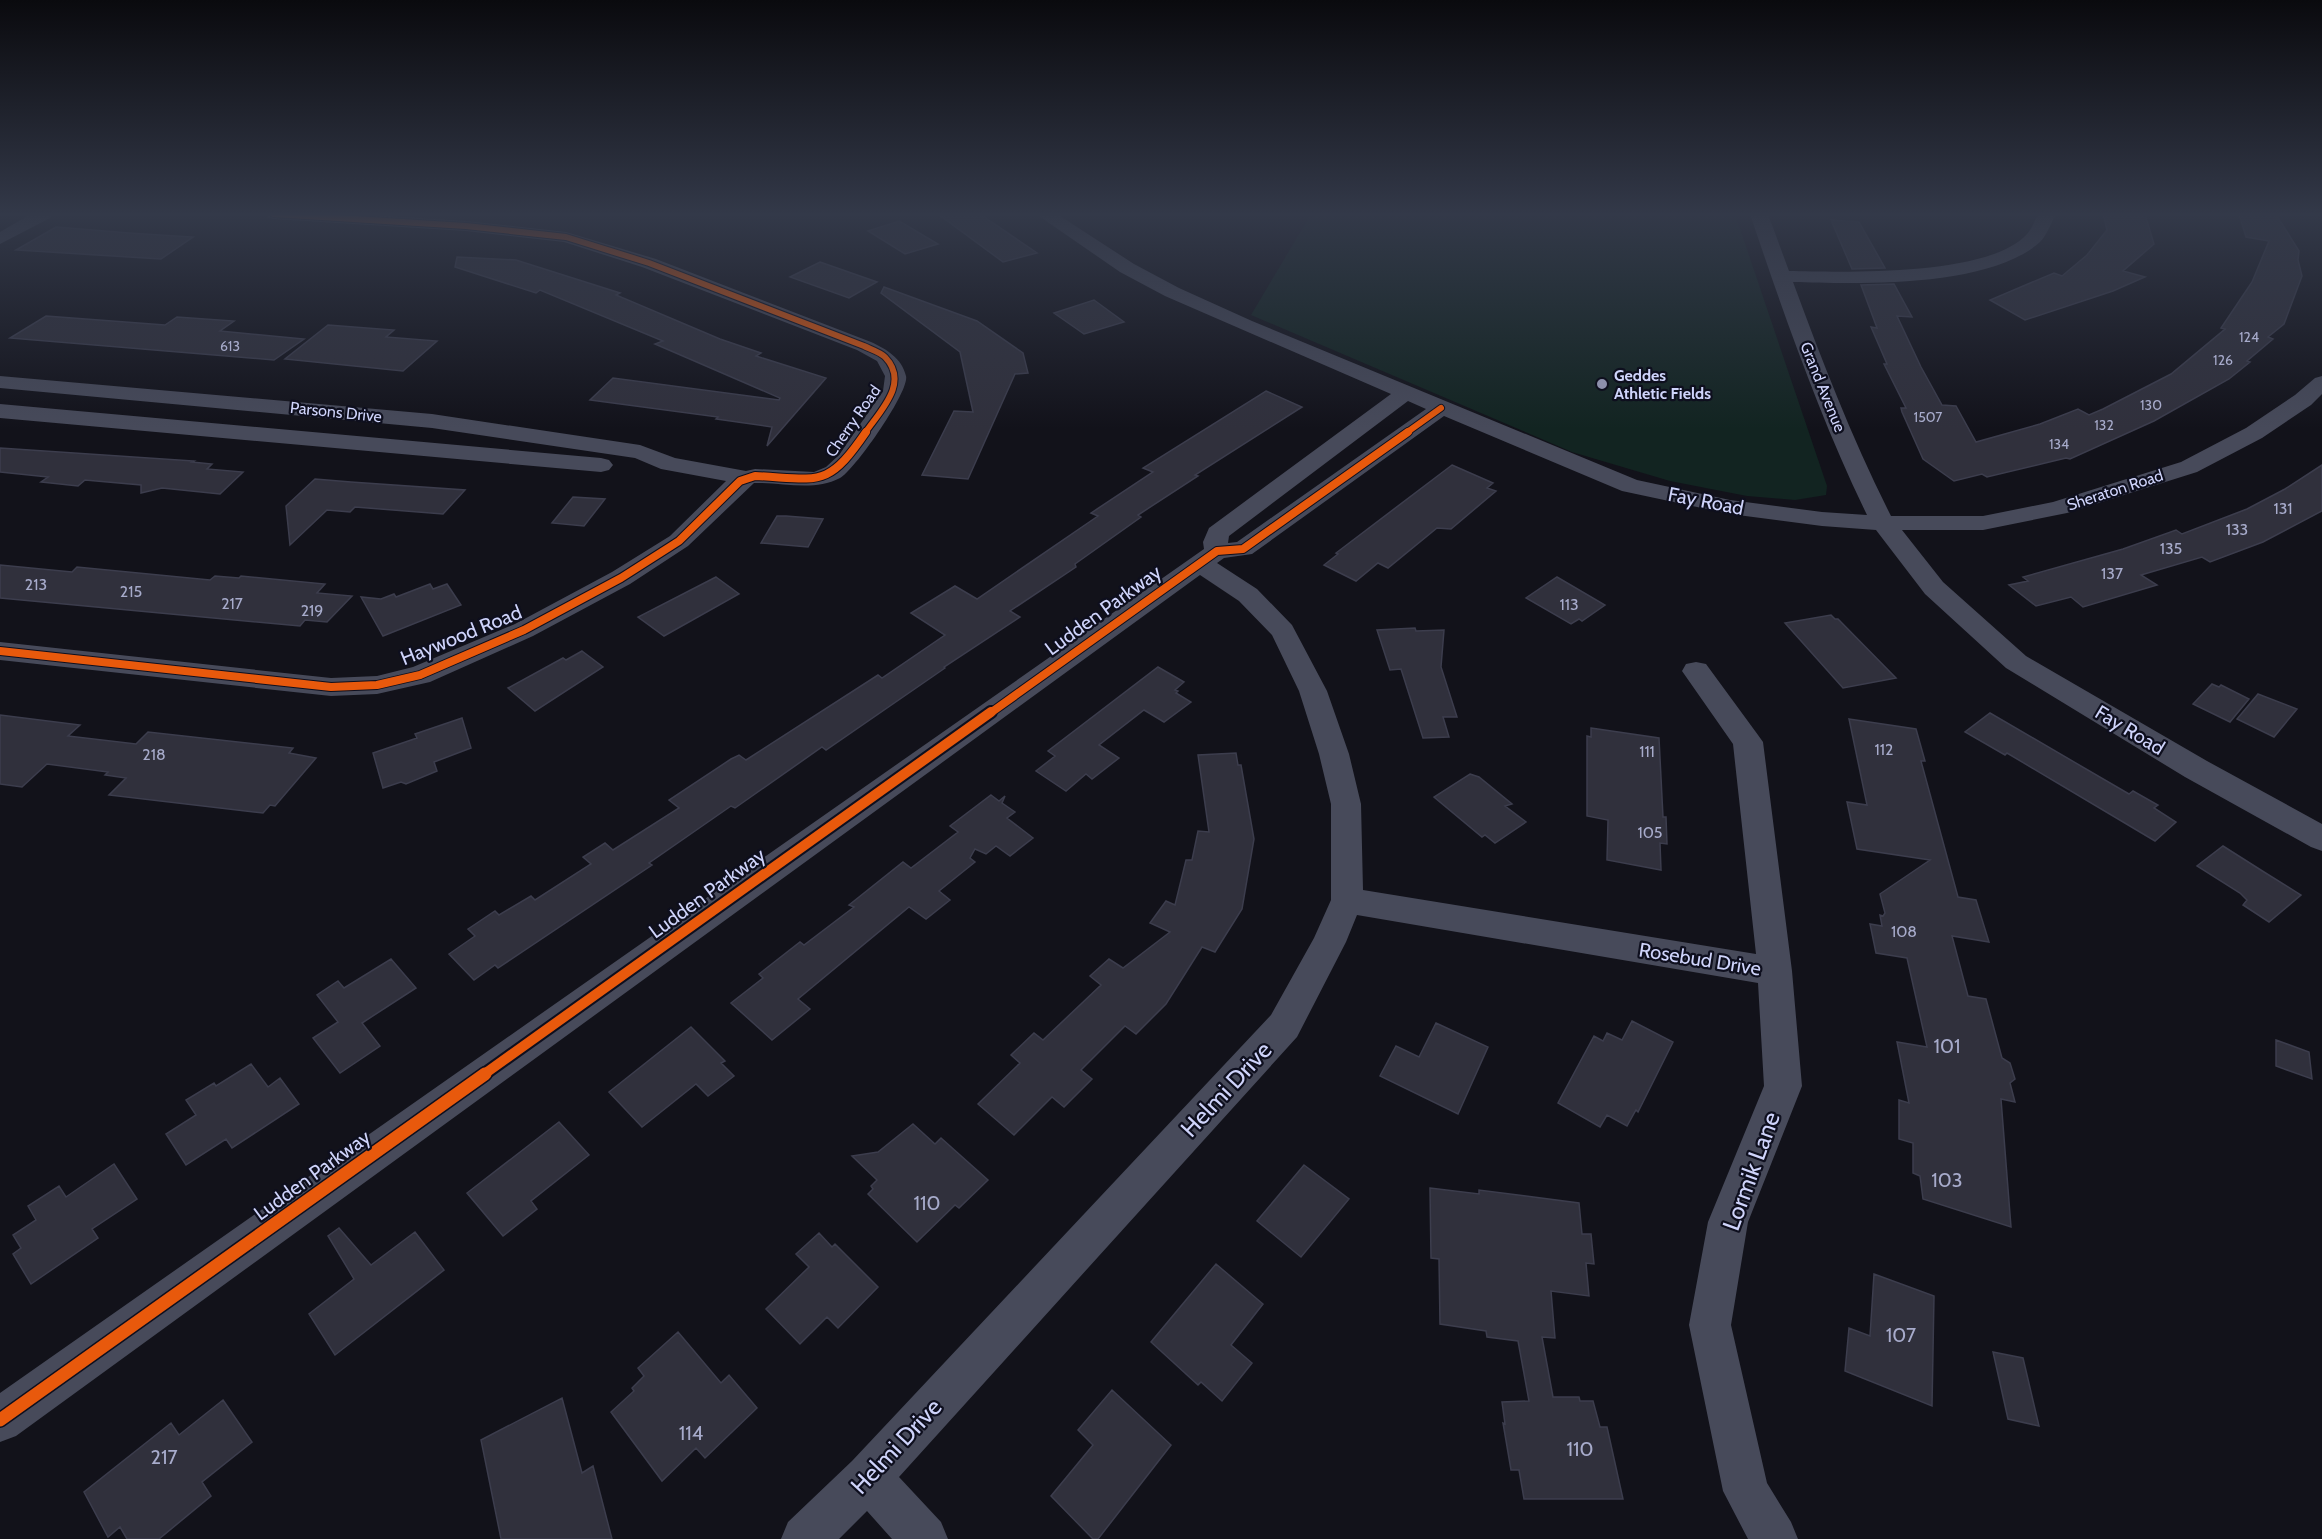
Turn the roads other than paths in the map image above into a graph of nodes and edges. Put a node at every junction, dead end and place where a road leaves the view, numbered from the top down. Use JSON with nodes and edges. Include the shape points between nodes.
{"nodes":[{"id":1,"x":708,"y":286,"type":"edge"},
{"id":2,"x":1161,"y":286,"type":"edge"},
{"id":3,"x":1786,"y":286,"type":"edge"},
{"id":4,"x":0,"y":382,"type":"edge"},
{"id":5,"x":2322,"y":382,"type":"edge"},
{"id":6,"x":1405,"y":393,"type":"junction"},
{"id":7,"x":1440,"y":408,"type":"junction"},
{"id":8,"x":0,"y":411,"type":"edge"},
{"id":9,"x":350,"y":413,"type":"junction"},
{"id":10,"x":321,"y":440,"type":"junction"},
{"id":11,"x":669,"y":464,"type":"junction"},
{"id":12,"x":746,"y":478,"type":"junction"},
{"id":13,"x":1883,"y":523,"type":"junction"},
{"id":14,"x":1209,"y":557,"type":"junction"},
{"id":15,"x":0,"y":651,"type":"edge"},
{"id":16,"x":1696,"y":670,"type":"dead end"},
{"id":17,"x":2322,"y":839,"type":"edge"},
{"id":18,"x":1347,"y":900,"type":"junction"},
{"id":19,"x":1775,"y":971,"type":"junction"},
{"id":20,"x":0,"y":1420,"type":"edge"},
{"id":21,"x":868,"y":1477,"type":"junction"},
{"id":22,"x":805,"y":1539,"type":"edge"},
{"id":23,"x":924,"y":1539,"type":"edge"},
{"id":24,"x":1774,"y":1539,"type":"edge"}],
"edges":[{"from":1,"to":12,"type":"street","name":"Cherry Road","via":[[864,346],[885,357],[896,376],[894,391],[847,460],[834,472],[817,479]]},
{"from":2,"to":6,"type":"street","name":"Fay Road"},
{"from":3,"to":13,"type":"street","name":"Grand Avenue","via":[[1809,353]]},
{"from":4,"to":9,"type":"street","name":"Parsons Drive"},
{"from":5,"to":13,"type":"street","name":"Sheraton Road","via":[[2254,433],[2189,467],[2058,508],[1983,523]]},
{"from":6,"to":7,"type":"street","name":"Fay Road"},
{"from":6,"to":14,"type":"street","via":[[1218,533]]},
{"from":7,"to":13,"type":"street","name":"Fay Road","via":[[1630,486],[1730,507]]},
{"from":7,"to":14,"type":"street","name":"Ludden Parkway","via":[[1243,549]]},
{"from":8,"to":10,"type":"street","name":"Parsons Drive"},
{"from":9,"to":10,"type":"street"},
{"from":9,"to":11,"type":"street","name":"Parsons Drive","via":[[432,421],[640,452]]},
{"from":10,"to":11,"type":"street","name":"Parsons Drive","via":[[628,467]]},
{"from":11,"to":12,"type":"street","name":"Parsons Drive"},
{"from":12,"to":15,"type":"street","name":"Haywood Road","via":[[679,541],[621,578],[524,630],[420,675],[377,685],[331,687]]},
{"from":13,"to":17,"type":"street","name":"Fay Road","via":[[1934,588],[2016,662]]},
{"from":14,"to":18,"type":"street","name":"Helmi Drive","via":[[1283,631],[1313,691],[1346,804]]},
{"from":14,"to":20,"type":"street","name":"Ludden Parkway"},
{"from":16,"to":19,"type":"street","name":"Rosebud Drive","via":[[1748,742]]},
{"from":18,"to":19,"type":"street","name":"Rosebud Drive"},
{"from":18,"to":21,"type":"street","name":"Helmi Drive","via":[[1284,1026]]},
{"from":19,"to":24,"type":"street","name":"Lormik Lane","via":[[1783,1086],[1728,1222],[1710,1325],[1746,1491]]},
{"from":21,"to":22,"type":"street","name":"Helmi Drive"},
{"from":21,"to":23,"type":"street"}]}
